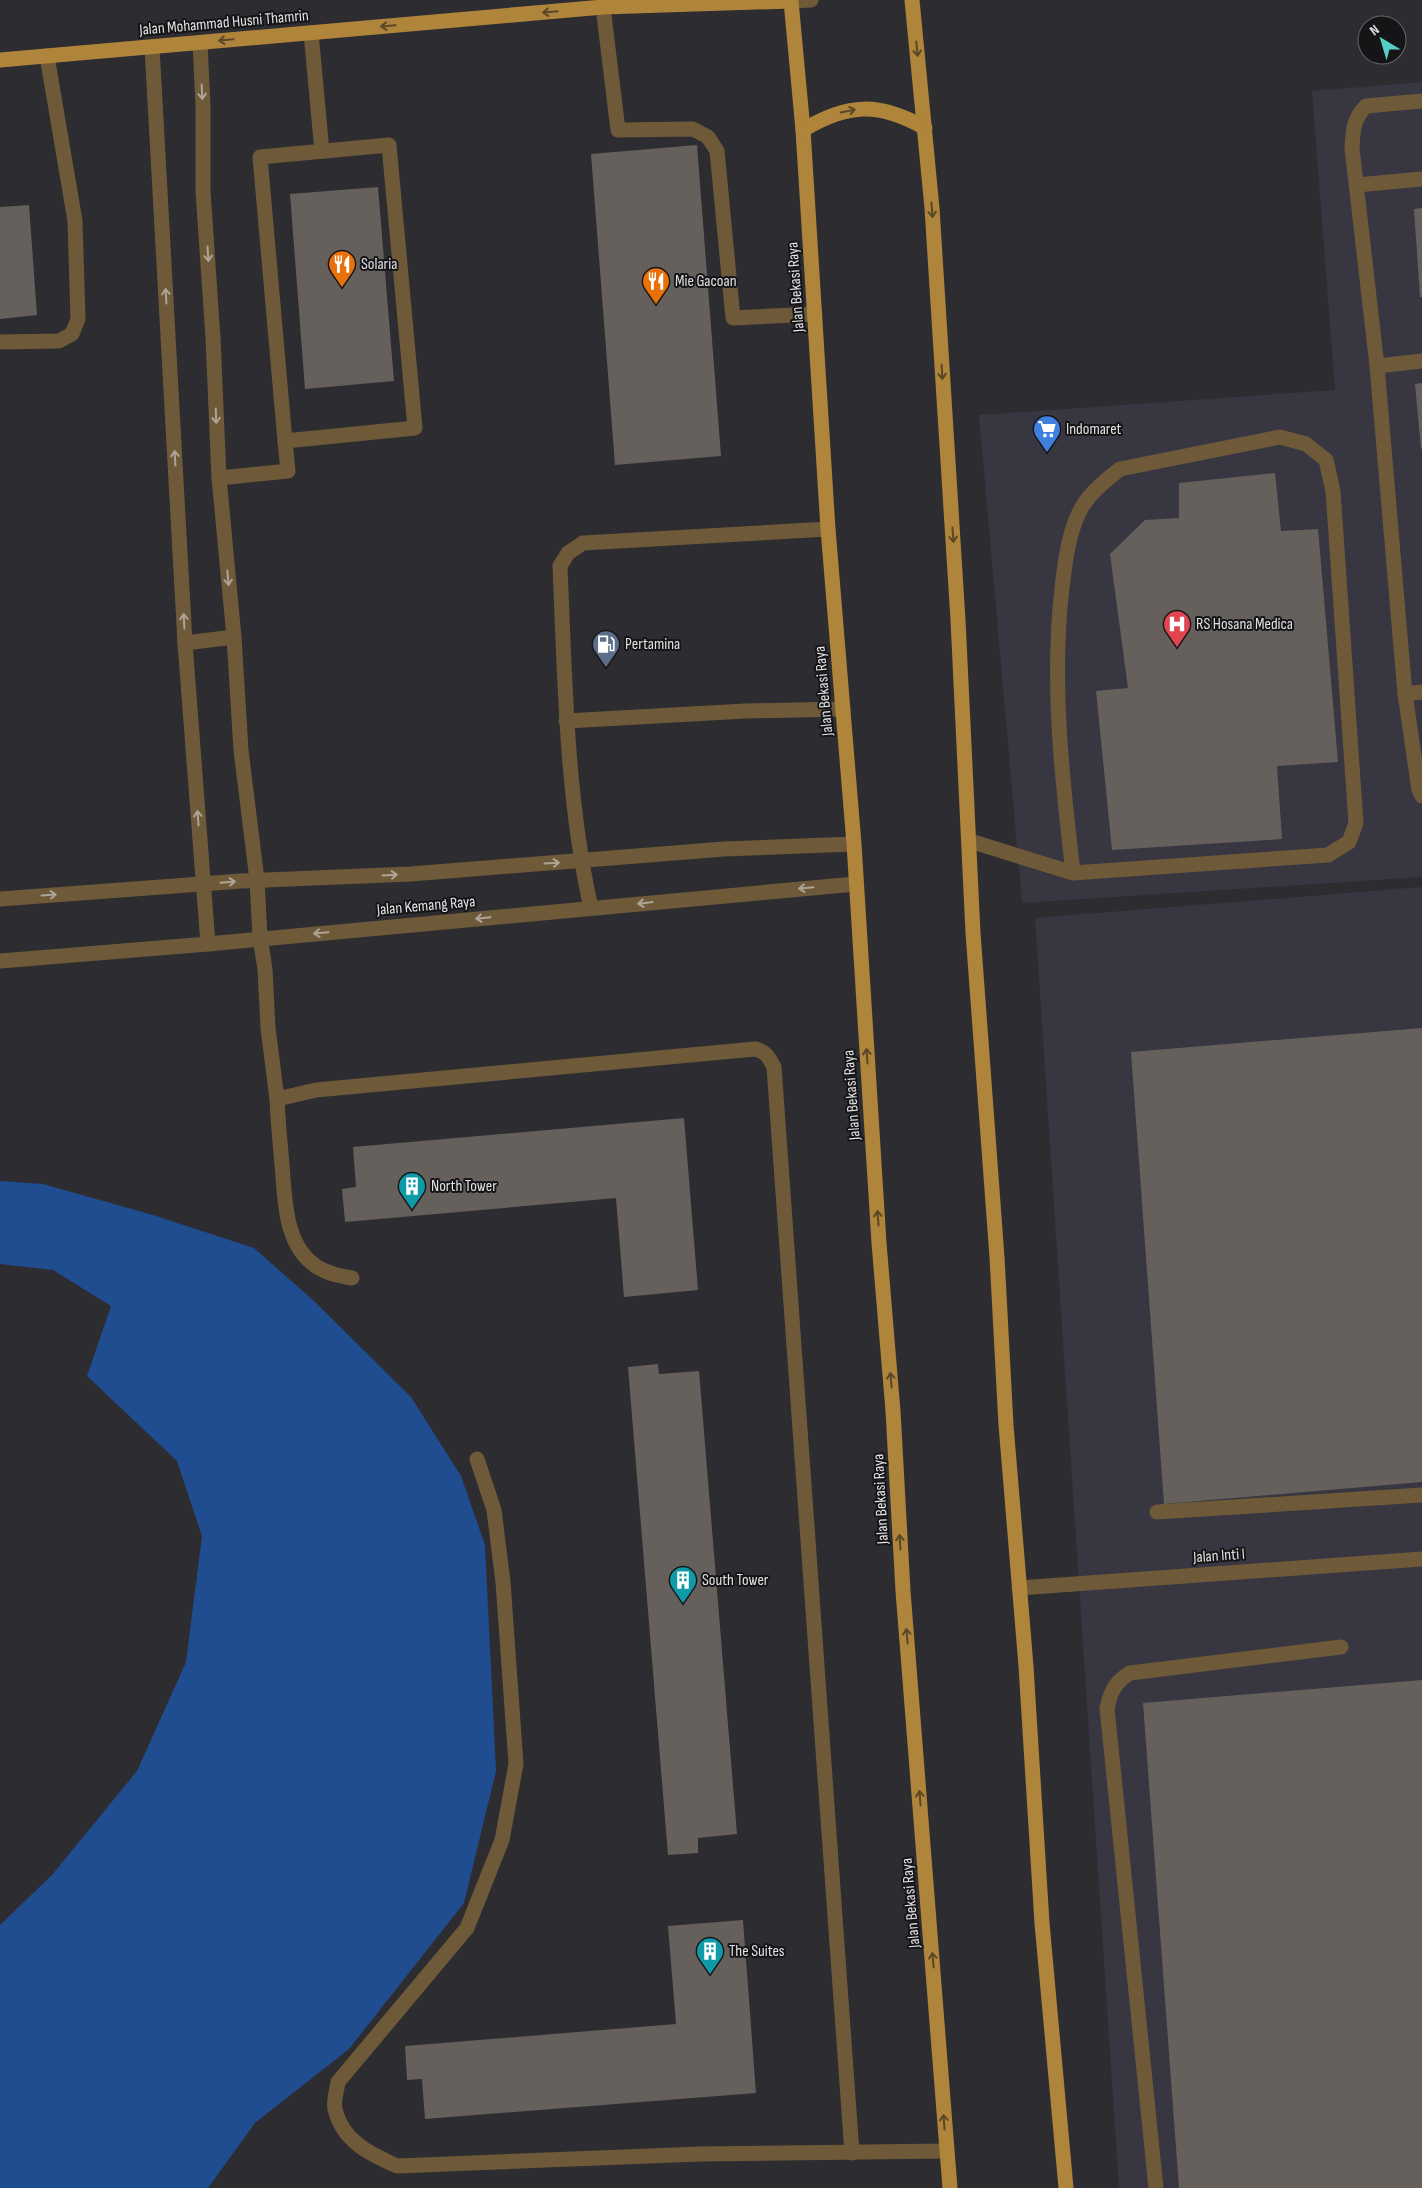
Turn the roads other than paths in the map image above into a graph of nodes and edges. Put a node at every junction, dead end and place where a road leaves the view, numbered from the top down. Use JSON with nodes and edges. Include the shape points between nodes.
{"nodes":[{"id":1,"x":792,"y":0,"type":"edge"},
{"id":2,"x":811,"y":0,"type":"edge"},
{"id":3,"x":912,"y":0,"type":"edge"},
{"id":4,"x":580,"y":5,"type":"edge"},
{"id":5,"x":603,"y":8,"type":"junction"},
{"id":6,"x":311,"y":33,"type":"junction"},
{"id":7,"x":200,"y":43,"type":"junction"},
{"id":8,"x":152,"y":47,"type":"junction"},
{"id":9,"x":47,"y":56,"type":"junction"},
{"id":10,"x":0,"y":60,"type":"edge"},
{"id":11,"x":1422,"y":101,"type":"edge"},
{"id":12,"x":925,"y":128,"type":"junction"},
{"id":13,"x":803,"y":130,"type":"junction"},
{"id":14,"x":322,"y":151,"type":"junction"},
{"id":15,"x":1422,"y":179,"type":"edge"},
{"id":16,"x":1356,"y":185,"type":"junction"},
{"id":17,"x":815,"y":314,"type":"junction"},
{"id":18,"x":0,"y":342,"type":"edge"},
{"id":19,"x":1422,"y":361,"type":"edge"},
{"id":20,"x":1378,"y":366,"type":"junction"},
{"id":21,"x":285,"y":441,"type":"junction"},
{"id":22,"x":219,"y":478,"type":"junction"},
{"id":23,"x":828,"y":529,"type":"junction"},
{"id":24,"x":234,"y":637,"type":"junction"},
{"id":25,"x":185,"y":643,"type":"junction"},
{"id":26,"x":1422,"y":692,"type":"edge"},
{"id":27,"x":1405,"y":694,"type":"junction"},
{"id":28,"x":843,"y":709,"type":"junction"},
{"id":29,"x":566,"y":721,"type":"junction"},
{"id":30,"x":1422,"y":796,"type":"edge"},
{"id":31,"x":970,"y":841,"type":"junction"},
{"id":32,"x":854,"y":844,"type":"junction"},
{"id":33,"x":581,"y":862,"type":"junction"},
{"id":34,"x":1073,"y":872,"type":"junction"},
{"id":35,"x":258,"y":880,"type":"junction"},
{"id":36,"x":202,"y":884,"type":"junction"},
{"id":37,"x":855,"y":884,"type":"junction"},
{"id":38,"x":0,"y":899,"type":"edge"},
{"id":39,"x":591,"y":908,"type":"junction"},
{"id":40,"x":260,"y":938,"type":"junction"},
{"id":41,"x":208,"y":944,"type":"junction"},
{"id":42,"x":0,"y":961,"type":"edge"},
{"id":43,"x":277,"y":1099,"type":"junction"},
{"id":44,"x":352,"y":1278,"type":"dead end"},
{"id":45,"x":477,"y":1459,"type":"dead end"},
{"id":46,"x":1422,"y":1496,"type":"edge"},
{"id":47,"x":1157,"y":1512,"type":"dead end"},
{"id":48,"x":1422,"y":1559,"type":"edge"},
{"id":49,"x":1019,"y":1588,"type":"junction"},
{"id":50,"x":1341,"y":1647,"type":"dead end"},
{"id":51,"x":946,"y":2151,"type":"junction"},
{"id":52,"x":852,"y":2153,"type":"junction"},
{"id":53,"x":950,"y":2188,"type":"edge"},
{"id":54,"x":1066,"y":2188,"type":"edge"},
{"id":55,"x":1156,"y":2188,"type":"edge"}],
"edges":[{"from":1,"to":2,"type":"street","name":"Jalan Mohammad Husni Thamrin"},
{"from":1,"to":5,"type":"main road","name":"Jalan Mohammad Husni Thamrin"},
{"from":1,"to":13,"type":"main road","name":"Jalan Bekasi Raya"},
{"from":3,"to":12,"type":"main road","one_way":true},
{"from":4,"to":5,"type":"main road","name":"Jalan Mohammad Husni Thamrin"},
{"from":4,"to":6,"type":"main road","name":"Jalan Mohammad Husni Thamrin","one_way":true},
{"from":5,"to":17,"type":"street","via":[[618,130],[693,129],[708,137],[717,151],[733,318]]},
{"from":6,"to":7,"type":"main road","name":"Jalan Mohammad Husni Thamrin","one_way":true},
{"from":6,"to":14,"type":"street"},
{"from":7,"to":8,"type":"main road","name":"Jalan Mohammad Husni Thamrin"},
{"from":7,"to":22,"type":"street","one_way":true,"via":[[203,191]]},
{"from":8,"to":9,"type":"main road","name":"Jalan Mohammad Husni Thamrin"},
{"from":25,"to":8,"type":"street","one_way":true},
{"from":9,"to":10,"type":"main road","name":"Jalan Mohammad Husni Thamrin"},
{"from":9,"to":18,"type":"street","via":[[75,221],[78,319],[72,334],[59,341]]},
{"from":11,"to":16,"type":"street","via":[[1366,106],[1358,114],[1352,148]]},
{"from":13,"to":12,"type":"main road","one_way":true,"via":[[826,117],[868,109],[902,115]]},
{"from":12,"to":31,"type":"main road","one_way":true},
{"from":13,"to":17,"type":"main road","name":"Jalan Bekasi Raya"},
{"from":14,"to":21,"type":"street","via":[[260,157]]},
{"from":14,"to":21,"type":"street","via":[[389,144],[415,428]]},
{"from":15,"to":16,"type":"street"},
{"from":16,"to":20,"type":"street"},
{"from":17,"to":23,"type":"main road","name":"Jalan Bekasi Raya"},
{"from":19,"to":20,"type":"street"},
{"from":20,"to":27,"type":"street"},
{"from":21,"to":22,"type":"street","via":[[288,471]]},
{"from":22,"to":24,"type":"street","one_way":true},
{"from":23,"to":28,"type":"main road","name":"Jalan Bekasi Raya"},
{"from":23,"to":29,"type":"street","via":[[584,543],[568,552],[560,566]]},
{"from":24,"to":25,"type":"street"},
{"from":24,"to":35,"type":"street","via":[[242,750]]},
{"from":36,"to":25,"type":"street","one_way":true},
{"from":26,"to":27,"type":"street"},
{"from":27,"to":30,"type":"street"},
{"from":28,"to":29,"type":"street"},
{"from":28,"to":32,"type":"main road","name":"Jalan Bekasi Raya"},
{"from":29,"to":33,"type":"street"},
{"from":31,"to":34,"type":"street"},
{"from":31,"to":49,"type":"main road","via":[[974,953]]},
{"from":32,"to":33,"type":"street","name":"Jalan Kemang Raya","via":[[724,849]]},
{"from":32,"to":37,"type":"main road","name":"Jalan Bekasi Raya"},
{"from":35,"to":33,"type":"street","name":"Jalan Kemang Raya","one_way":true,"via":[[411,874]]},
{"from":33,"to":39,"type":"street"},
{"from":34,"to":34,"type":"street","via":[[1062,781],[1057,631],[1066,553],[1082,507],[1100,485],[1120,469],[1280,437],[1306,444],[1326,460],[1333,491],[1356,823],[1349,842],[1328,855]]},
{"from":36,"to":35,"type":"street","name":"Jalan Kemang Raya","one_way":true},
{"from":35,"to":40,"type":"street"},
{"from":38,"to":36,"type":"street","name":"Jalan Kemang Raya","one_way":true},
{"from":36,"to":41,"type":"street"},
{"from":37,"to":39,"type":"street","name":"Jalan Kemang Raya","one_way":true},
{"from":51,"to":37,"type":"main road","name":"Jalan Bekasi Raya","one_way":true,"via":[[903,1591]]},
{"from":39,"to":40,"type":"street","name":"Jalan Kemang Raya","one_way":true},
{"from":40,"to":41,"type":"street","name":"Jalan Kemang Raya"},
{"from":40,"to":43,"type":"street"},
{"from":41,"to":42,"type":"street","name":"Jalan Kemang Raya"},
{"from":43,"to":44,"type":"street","via":[[286,1212],[296,1243],[318,1268]]},
{"from":43,"to":52,"type":"street","via":[[316,1090],[746,1050],[762,1050],[768,1055],[774,1068]]},
{"from":45,"to":52,"type":"street","via":[[494,1510],[503,1582],[516,1764],[502,1840],[468,1928],[338,2082],[334,2109],[346,2135],[367,2153],[397,2166],[700,2154]]},
{"from":46,"to":47,"type":"street"},
{"from":48,"to":49,"type":"street","name":"Jalan Inti I"},
{"from":49,"to":54,"type":"main road","via":[[1042,1923]]},
{"from":50,"to":55,"type":"street","via":[[1130,1673],[1111,1689],[1107,1708]]},
{"from":51,"to":52,"type":"street"},
{"from":51,"to":53,"type":"main road","name":"Jalan Bekasi Raya"}]}
